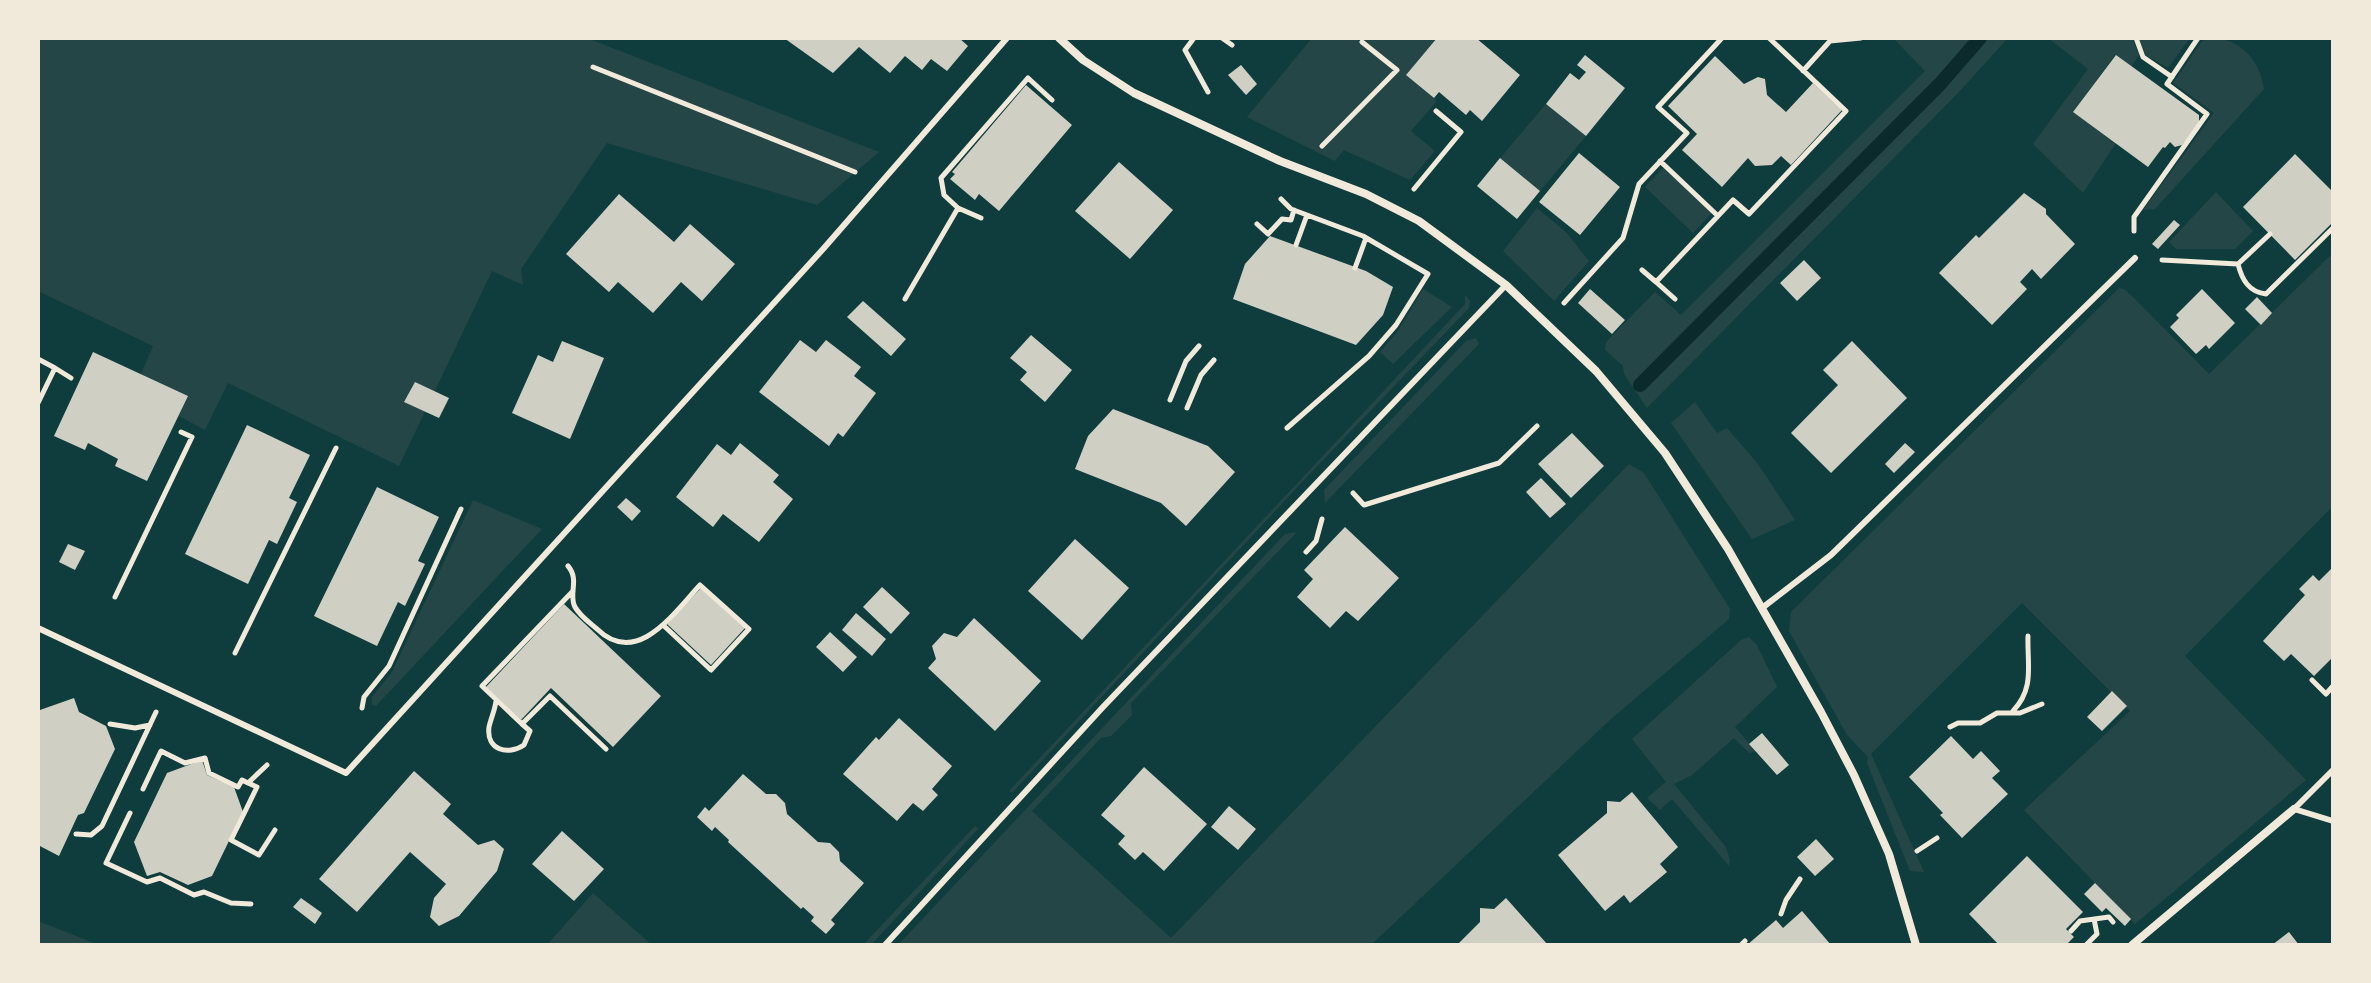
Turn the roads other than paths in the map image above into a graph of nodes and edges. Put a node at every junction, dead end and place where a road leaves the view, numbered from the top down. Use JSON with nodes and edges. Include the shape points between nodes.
{"nodes":[{"id":1,"x":1007,"y":38,"type":"edge"},
{"id":2,"x":1059,"y":38,"type":"edge"},
{"id":3,"x":2135,"y":258,"type":"dead end"},
{"id":4,"x":1506,"y":285,"type":"junction"},
{"id":5,"x":1762,"y":608,"type":"junction"},
{"id":6,"x":38,"y":628,"type":"edge"},
{"id":7,"x":2333,"y":770,"type":"edge"},
{"id":8,"x":2294,"y":809,"type":"junction"},
{"id":9,"x":2333,"y":821,"type":"edge"},
{"id":10,"x":885,"y":945,"type":"edge"},
{"id":11,"x":1916,"y":945,"type":"edge"},
{"id":12,"x":2132,"y":945,"type":"edge"}],
"edges":[{"from":1,"to":6,"type":"lane","via":[[346,773]]},
{"from":2,"to":4,"type":"street","via":[[1134,93],[1419,221]]},
{"from":3,"to":5,"type":"lane","via":[[1831,555]]},
{"from":4,"to":5,"type":"street","via":[[1596,371],[1665,453]]},
{"from":4,"to":10,"type":"lane","via":[[1103,707]]},
{"from":5,"to":11,"type":"street","via":[[1854,775],[1889,854]]},
{"from":7,"to":8,"type":"lane"},
{"from":8,"to":9,"type":"lane"},
{"from":8,"to":12,"type":"street"}]}
